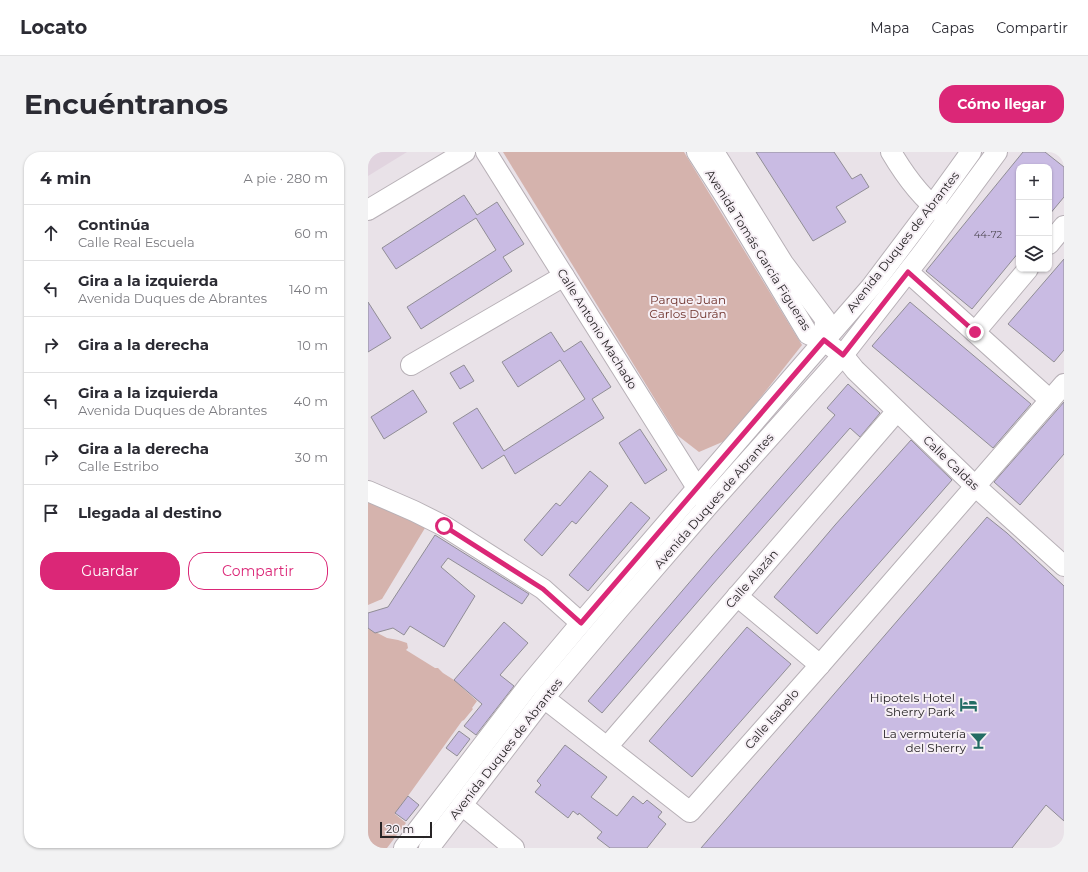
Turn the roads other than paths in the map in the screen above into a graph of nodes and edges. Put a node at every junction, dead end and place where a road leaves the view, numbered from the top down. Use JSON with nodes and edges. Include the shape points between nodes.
{"nodes":[{"id":1,"x":465,"y":152,"type":"edge"},
{"id":2,"x":486,"y":152,"type":"edge"},
{"id":3,"x":697,"y":152,"type":"edge"},
{"id":4,"x":714,"y":152,"type":"edge"},
{"id":5,"x":891,"y":152,"type":"edge"},
{"id":6,"x":971,"y":152,"type":"edge"},
{"id":7,"x":997,"y":152,"type":"edge"},
{"id":8,"x":932,"y":206,"type":"junction"},
{"id":9,"x":368,"y":210,"type":"edge"},
{"id":10,"x":948,"y":218,"type":"junction"},
{"id":11,"x":1064,"y":226,"type":"edge"},
{"id":12,"x":1052,"y":240,"type":"edge"},
{"id":13,"x":908,"y":272,"type":"junction"},
{"id":14,"x":1025,"y":272,"type":"edge"},
{"id":15,"x":564,"y":276,"type":"junction"},
{"id":16,"x":808,"y":296,"type":"junction"},
{"id":17,"x":855,"y":305,"type":"junction"},
{"id":18,"x":975,"y":332,"type":"junction"},
{"id":19,"x":824,"y":340,"type":"junction"},
{"id":20,"x":843,"y":355,"type":"junction"},
{"id":21,"x":411,"y":365,"type":"dead end"},
{"id":22,"x":1064,"y":384,"type":"edge"},
{"id":23,"x":1050,"y":400,"type":"junction"},
{"id":24,"x":897,"y":411,"type":"junction"},
{"id":25,"x":975,"y":486,"type":"junction"},
{"id":26,"x":697,"y":488,"type":"junction"},
{"id":27,"x":368,"y":491,"type":"edge"},
{"id":28,"x":708,"y":506,"type":"junction"},
{"id":29,"x":1061,"y":559,"type":"edge"},
{"id":30,"x":737,"y":596,"type":"junction"},
{"id":31,"x":581,"y":623,"type":"junction"},
{"id":32,"x":820,"y":665,"type":"junction"},
{"id":33,"x":544,"y":698,"type":"junction"},
{"id":34,"x":607,"y":747,"type":"junction"},
{"id":35,"x":462,"y":805,"type":"junction"},
{"id":36,"x":404,"y":848,"type":"edge"},
{"id":37,"x":429,"y":848,"type":"edge"},
{"id":38,"x":514,"y":848,"type":"edge"}],
"edges":[{"from":1,"to":9,"type":"street"},
{"from":2,"to":15,"type":"street","name":"Calle Antonio Machado"},
{"from":3,"to":19,"type":"street","name":"Avenida Tomás García Figueras","via":[[808,334]]},
{"from":4,"to":16,"type":"street","name":"Avenida Tomás García Figueras","via":[[783,263]]},
{"from":5,"to":8,"type":"street","via":[[902,170]]},
{"from":6,"to":8,"type":"street","name":"Avenida Duques de Abrantes"},
{"from":7,"to":10,"type":"street","name":"Avenida Duques de Abrantes"},
{"from":8,"to":10,"type":"street"},
{"from":8,"to":17,"type":"street","name":"Avenida Duques de Abrantes"},
{"from":10,"to":13,"type":"street","name":"Avenida Duques de Abrantes"},
{"from":11,"to":12,"type":"street"},
{"from":13,"to":18,"type":"street"},
{"from":13,"to":20,"type":"street","name":"Avenida Duques de Abrantes"},
{"from":14,"to":18,"type":"street"},
{"from":15,"to":21,"type":"street"},
{"from":15,"to":26,"type":"street","name":"Calle Antonio Machado"},
{"from":16,"to":17,"type":"street","name":"Avenida Tomás García Figueras","via":[[834,307]]},
{"from":16,"to":19,"type":"street","name":"Avenida Tomás García Figueras","via":[[825,319]]},
{"from":17,"to":19,"type":"street","name":"Avenida Duques de Abrantes"},
{"from":18,"to":23,"type":"street"},
{"from":19,"to":20,"type":"street","name":"Avenida Tomás García Figueras"},
{"from":19,"to":26,"type":"street","name":"Avenida Duques de Abrantes"},
{"from":20,"to":24,"type":"street","name":"Calle Caldas","via":[[854,370]]},
{"from":20,"to":28,"type":"street","name":"Avenida Duques de Abrantes"},
{"from":22,"to":23,"type":"street","name":"Calle Isabelo"},
{"from":23,"to":25,"type":"street","name":"Calle Isabelo"},
{"from":24,"to":25,"type":"street","name":"Calle Caldas"},
{"from":24,"to":30,"type":"street","name":"Calle Alazán"},
{"from":25,"to":29,"type":"street","name":"Calle Caldas"},
{"from":25,"to":32,"type":"street","name":"Calle Isabelo"},
{"from":26,"to":28,"type":"street","name":"Calle Antonio Machado"},
{"from":26,"to":31,"type":"street","name":"Avenida Duques de Abrantes"},
{"from":27,"to":31,"type":"street","via":[[444,526],[543,589]]},
{"from":28,"to":33,"type":"street","name":"Avenida Duques de Abrantes"},
{"from":30,"to":32,"type":"street"},
{"from":30,"to":34,"type":"street","name":"Calle Alazán"},
{"from":31,"to":36,"type":"street","name":"Avenida Duques de Abrantes","via":[[529,685]]},
{"from":32,"to":34,"type":"street","name":"Calle Isabelo","via":[[690,812]]},
{"from":33,"to":34,"type":"street","name":"Calle Isabelo"},
{"from":33,"to":35,"type":"street","name":"Avenida Duques de Abrantes"},
{"from":35,"to":37,"type":"street","name":"Avenida Duques de Abrantes"},
{"from":35,"to":38,"type":"street"}]}
